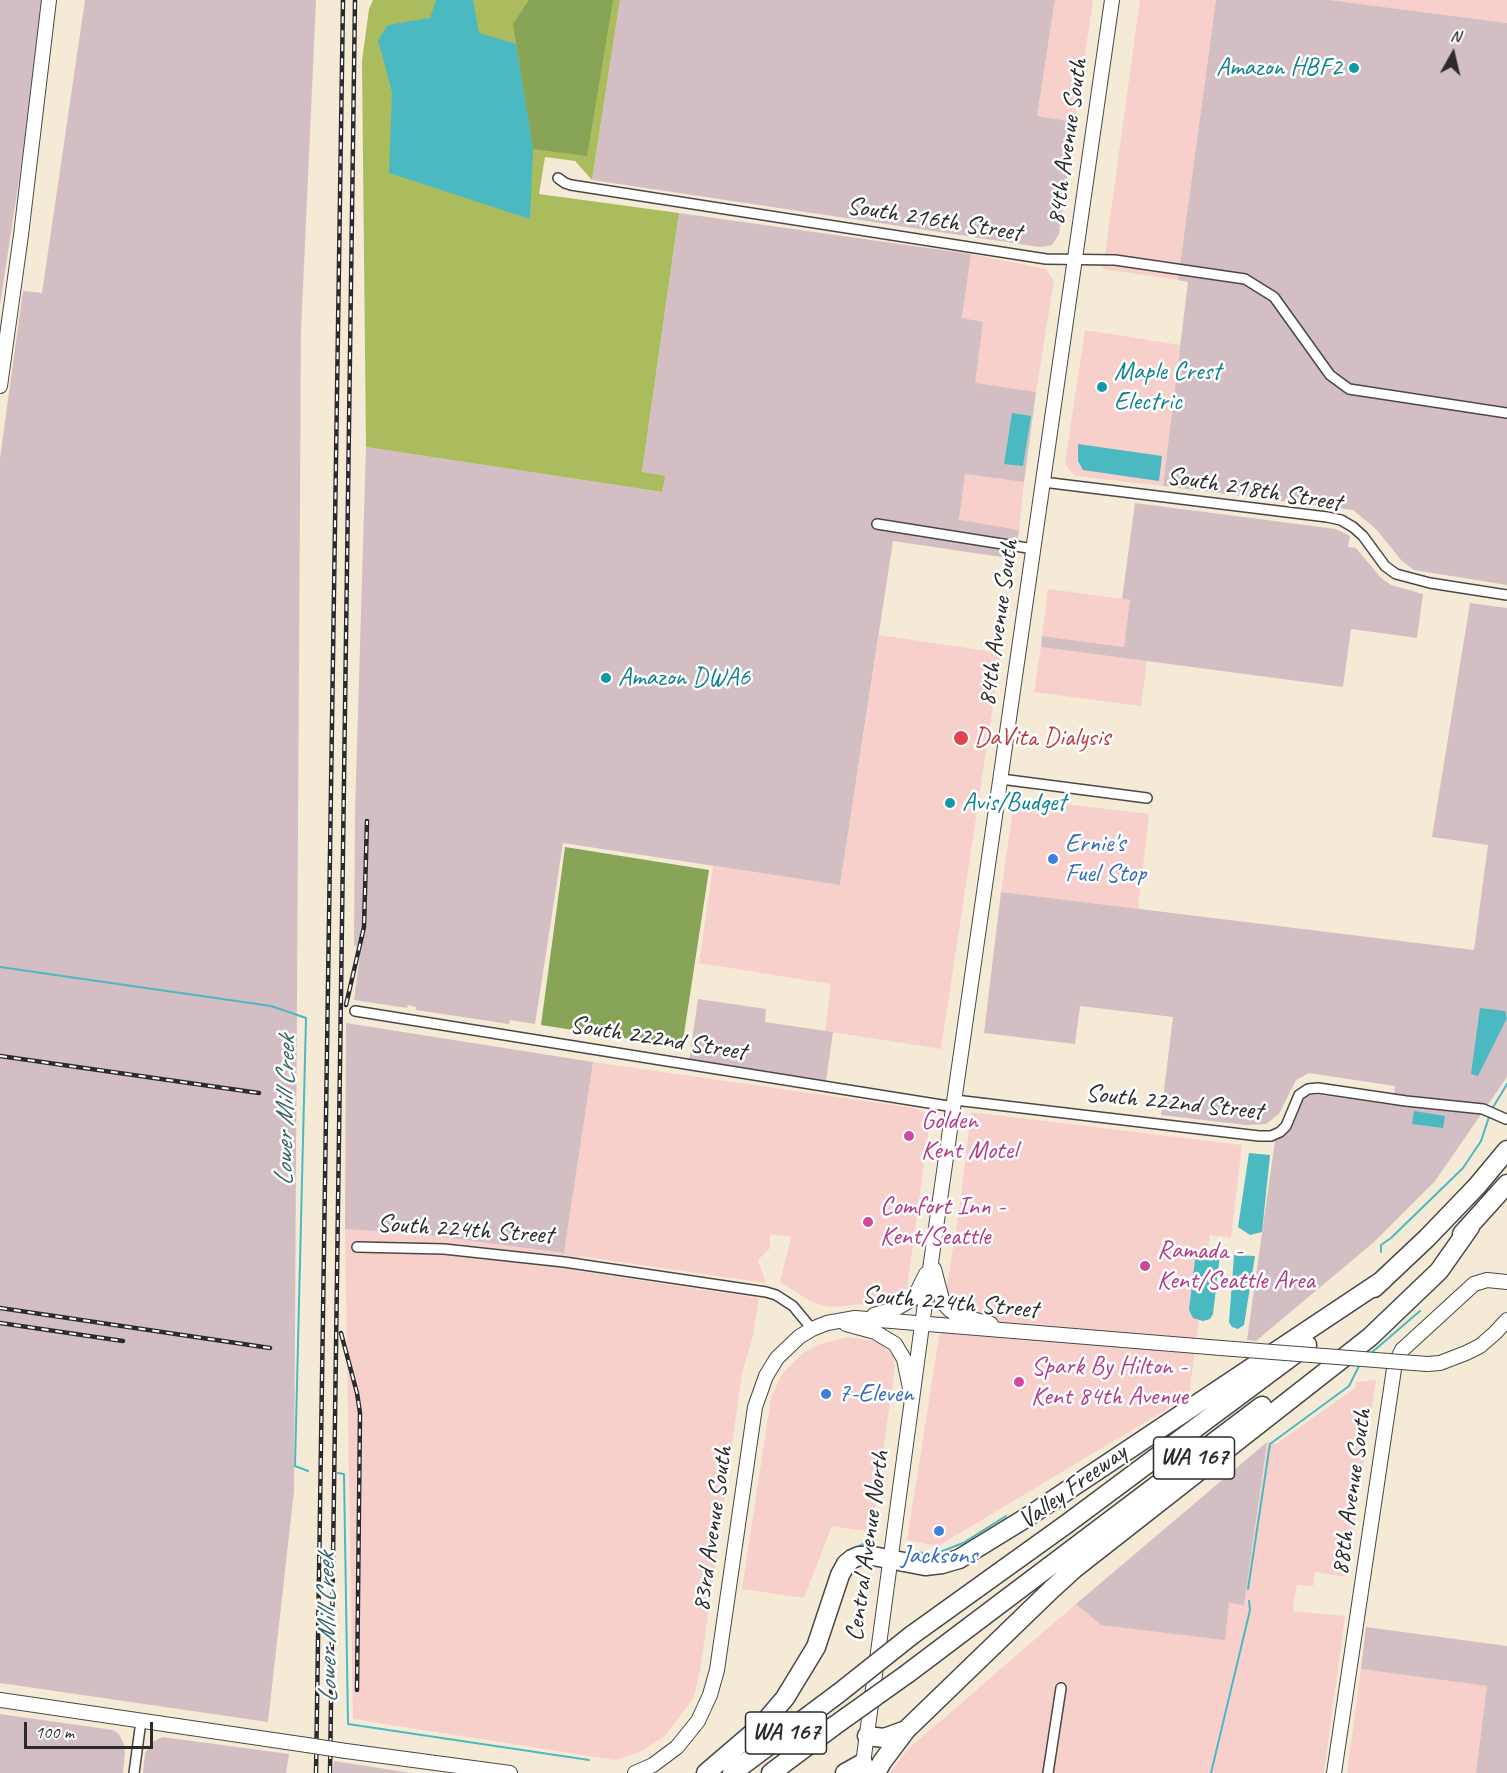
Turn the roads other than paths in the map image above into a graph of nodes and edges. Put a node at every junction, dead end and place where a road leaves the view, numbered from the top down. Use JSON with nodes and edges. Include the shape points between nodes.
{"nodes":[{"id":1,"x":49,"y":0,"type":"edge"},
{"id":2,"x":1112,"y":0,"type":"edge"},
{"id":3,"x":558,"y":178,"type":"dead end"},
{"id":4,"x":1075,"y":260,"type":"junction"},
{"id":5,"x":0,"y":386,"type":"edge"},
{"id":6,"x":1507,"y":413,"type":"edge"},
{"id":7,"x":1043,"y":482,"type":"junction"},
{"id":8,"x":877,"y":524,"type":"dead end"},
{"id":9,"x":1034,"y":549,"type":"junction"},
{"id":10,"x":1507,"y":595,"type":"edge"},
{"id":11,"x":1001,"y":779,"type":"junction"},
{"id":12,"x":1146,"y":798,"type":"dead end"},
{"id":13,"x":355,"y":1011,"type":"dead end"},
{"id":14,"x":954,"y":1104,"type":"junction"},
{"id":15,"x":1506,"y":1119,"type":"edge"},
{"id":16,"x":1507,"y":1150,"type":"edge"},
{"id":17,"x":1507,"y":1184,"type":"edge"},
{"id":18,"x":1470,"y":1227,"type":"junction"},
{"id":19,"x":357,"y":1247,"type":"dead end"},
{"id":20,"x":932,"y":1261,"type":"junction"},
{"id":21,"x":1383,"y":1280,"type":"junction"},
{"id":22,"x":1507,"y":1282,"type":"edge"},
{"id":23,"x":855,"y":1318,"type":"junction"},
{"id":24,"x":1507,"y":1320,"type":"edge"},
{"id":25,"x":833,"y":1321,"type":"junction"},
{"id":26,"x":922,"y":1325,"type":"junction"},
{"id":27,"x":812,"y":1329,"type":"junction"},
{"id":28,"x":1020,"y":1332,"type":"junction"},
{"id":29,"x":912,"y":1405,"type":"junction"},
{"id":30,"x":890,"y":1561,"type":"junction"},
{"id":31,"x":1061,"y":1688,"type":"dead end"},
{"id":32,"x":0,"y":1700,"type":"edge"},
{"id":33,"x":141,"y":1721,"type":"junction"},
{"id":34,"x":906,"y":1730,"type":"junction"},
{"id":35,"x":867,"y":1736,"type":"junction"},
{"id":36,"x":867,"y":1770,"type":"edge"},
{"id":37,"x":134,"y":1773,"type":"edge"},
{"id":38,"x":510,"y":1773,"type":"edge"},
{"id":39,"x":635,"y":1773,"type":"edge"},
{"id":40,"x":706,"y":1773,"type":"edge"},
{"id":41,"x":732,"y":1773,"type":"edge"},
{"id":42,"x":771,"y":1773,"type":"edge"},
{"id":43,"x":845,"y":1773,"type":"edge"},
{"id":44,"x":1048,"y":1773,"type":"edge"},
{"id":45,"x":1334,"y":1773,"type":"edge"}],
"edges":[{"from":1,"to":5,"type":"main road"},
{"from":2,"to":4,"type":"main road","name":"84th Avenue South"},
{"from":3,"to":4,"type":"street","name":"South 216th Street","via":[[571,185]]},
{"from":4,"to":6,"type":"street","name":"South 216th Street","via":[[1115,260],[1245,279],[1274,297],[1330,375],[1349,389]]},
{"from":4,"to":7,"type":"main road","name":"84th Avenue South"},
{"from":7,"to":9,"type":"main road","name":"84th Avenue South"},
{"from":7,"to":10,"type":"street","name":"South 218th Street","via":[[1341,520],[1363,536],[1385,566],[1396,574]]},
{"from":8,"to":9,"type":"street"},
{"from":9,"to":11,"type":"main road","name":"84th Avenue South"},
{"from":11,"to":12,"type":"street"},
{"from":11,"to":14,"type":"main road","name":"84th Avenue South"},
{"from":13,"to":14,"type":"street","name":"South 222nd Street"},
{"from":14,"to":15,"type":"street","name":"South 222nd Street","via":[[1271,1136],[1286,1126],[1299,1095],[1308,1089],[1328,1089],[1483,1109]]},
{"from":14,"to":20,"type":"main road","name":"84th Avenue South"},
{"from":16,"to":21,"type":"highway","name":"Valley Freeway","number":"WA 167","via":[[1477,1186]]},
{"from":17,"to":18,"type":"highway","name":"Valley Freeway","number":"WA 167"},
{"from":18,"to":34,"type":"highway","via":[[1439,1271],[1370,1337],[1074,1569]]},
{"from":18,"to":42,"type":"highway","name":"Valley Freeway","number":"WA 167","bridge":true,"via":[[1400,1295],[1335,1350]]},
{"from":19,"to":27,"type":"street","name":"South 224th Street","via":[[444,1249],[564,1262],[766,1292],[793,1306]]},
{"from":20,"to":23,"type":"main road","via":[[914,1298],[891,1310]]},
{"from":20,"to":26,"type":"main road","name":"84th Avenue South"},
{"from":20,"to":28,"type":"main road","via":[[943,1303],[950,1310]]},
{"from":21,"to":30,"type":"highway","via":[[971,1552],[934,1565]]},
{"from":21,"to":41,"type":"highway","name":"Valley Freeway","number":"WA 167","bridge":true,"via":[[1268,1375],[912,1635]]},
{"from":22,"to":45,"type":"main road","name":"88th Avenue South","via":[[1487,1280],[1474,1284],[1402,1350],[1394,1369]]},
{"from":23,"to":25,"type":"main road","name":"South 224th Street"},
{"from":23,"to":26,"type":"main road","name":"South 224th Street"},
{"from":24,"to":28,"type":"main road","name":"South 224th Street","bridge":true,"via":[[1466,1353],[1427,1364]]},
{"from":25,"to":27,"type":"main road","name":"South 224th Street"},
{"from":25,"to":29,"type":"main road","via":[[875,1332],[894,1344],[904,1359]]},
{"from":26,"to":28,"type":"main road","name":"South 224th Street"},
{"from":26,"to":29,"type":"main road","name":"Central Avenue North"},
{"from":27,"to":39,"type":"main road","name":"83rd Avenue South","via":[[779,1355],[758,1396],[710,1695],[698,1721],[677,1747]]},
{"from":29,"to":30,"type":"main road","name":"Central Avenue North"},
{"from":30,"to":35,"type":"main road","name":"Central Avenue North"},
{"from":30,"to":40,"type":"highway","via":[[859,1556],[846,1564],[816,1647],[798,1680],[762,1725]]},
{"from":31,"to":44,"type":"street"},
{"from":32,"to":33,"type":"main road"},
{"from":33,"to":37,"type":"street"},
{"from":33,"to":38,"type":"main road","bridge":true},
{"from":34,"to":35,"type":"highway","via":[[884,1738]]},
{"from":34,"to":36,"type":"highway"},
{"from":35,"to":36,"type":"main road","name":"Central Avenue North"},
{"from":36,"to":43,"type":"highway"}]}
